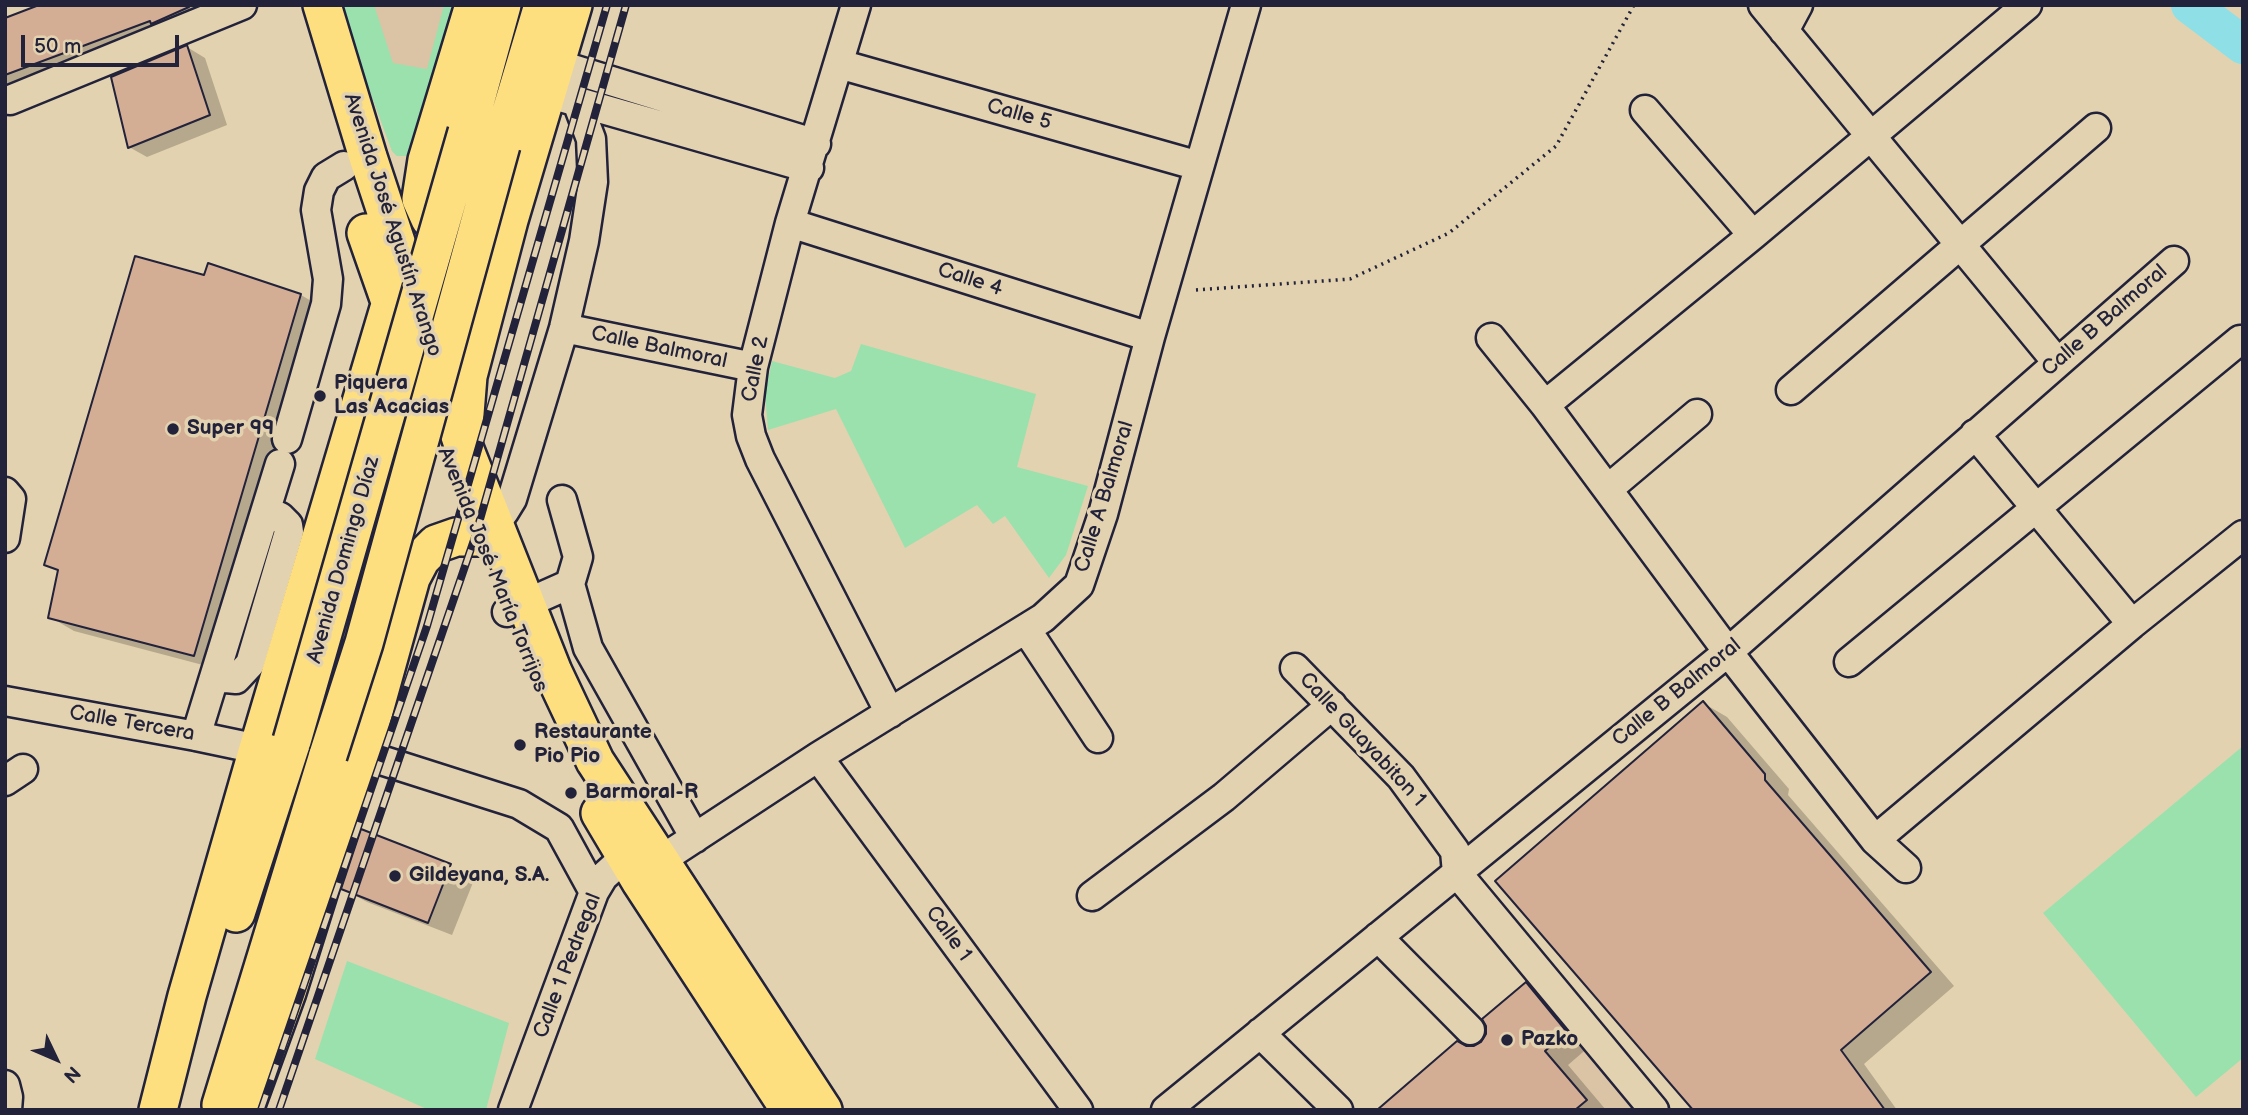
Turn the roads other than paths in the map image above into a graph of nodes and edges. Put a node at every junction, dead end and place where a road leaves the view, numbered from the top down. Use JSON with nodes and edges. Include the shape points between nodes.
{"nodes":[{"id":1,"x":242,"y":5,"type":"edge"},
{"id":2,"x":296,"y":5,"type":"edge"},
{"id":3,"x":322,"y":5,"type":"edge"},
{"id":4,"x":474,"y":5,"type":"edge"},
{"id":5,"x":502,"y":5,"type":"edge"},
{"id":6,"x":543,"y":5,"type":"edge"},
{"id":7,"x":573,"y":5,"type":"edge"},
{"id":8,"x":856,"y":5,"type":"edge"},
{"id":9,"x":1246,"y":5,"type":"edge"},
{"id":10,"x":1763,"y":5,"type":"edge"},
{"id":11,"x":1798,"y":5,"type":"edge"},
{"id":12,"x":2027,"y":5,"type":"edge"},
{"id":13,"x":1784,"y":31,"type":"junction"},
{"id":14,"x":839,"y":64,"type":"junction"},
{"id":15,"x":560,"y":86,"type":"junction"},
{"id":16,"x":10,"y":100,"type":"dead end"},
{"id":17,"x":1645,"y":110,"type":"dead end"},
{"id":18,"x":2096,"y":128,"type":"dead end"},
{"id":19,"x":1870,"y":136,"type":"junction"},
{"id":20,"x":812,"y":157,"type":"junction"},
{"id":21,"x":427,"y":160,"type":"junction"},
{"id":22,"x":356,"y":161,"type":"junction"},
{"id":23,"x":1199,"y":166,"type":"junction"},
{"id":24,"x":509,"y":220,"type":"junction"},
{"id":25,"x":790,"y":223,"type":"junction"},
{"id":26,"x":1753,"y":234,"type":"junction"},
{"id":27,"x":1960,"y":245,"type":"junction"},
{"id":28,"x":2174,"y":261,"type":"dead end"},
{"id":29,"x":390,"y":306,"type":"junction"},
{"id":30,"x":564,"y":328,"type":"junction"},
{"id":31,"x":1150,"y":337,"type":"junction"},
{"id":32,"x":1491,"y":338,"type":"dead end"},
{"id":33,"x":2240,"y":340,"type":"dead end"},
{"id":34,"x":2057,"y":362,"type":"junction"},
{"id":35,"x":753,"y":368,"type":"junction"},
{"id":36,"x":1791,"y":390,"type":"dead end"},
{"id":37,"x":1545,"y":405,"type":"junction"},
{"id":38,"x":1697,"y":414,"type":"dead end"},
{"id":39,"x":1975,"y":435,"type":"junction"},
{"id":40,"x":463,"y":445,"type":"junction"},
{"id":41,"x":1608,"y":489,"type":"junction"},
{"id":42,"x":5,"y":492,"type":"edge"},
{"id":43,"x":562,"y":500,"type":"dead end"},
{"id":44,"x":2036,"y":507,"type":"junction"},
{"id":45,"x":485,"y":530,"type":"junction"},
{"id":46,"x":2243,"y":535,"type":"edge"},
{"id":47,"x":5,"y":538,"type":"edge"},
{"id":48,"x":317,"y":547,"type":"junction"},
{"id":49,"x":411,"y":578,"type":"junction"},
{"id":50,"x":570,"y":584,"type":"junction"},
{"id":51,"x":517,"y":608,"type":"junction"},
{"id":52,"x":2132,"y":624,"type":"junction"},
{"id":53,"x":1026,"y":629,"type":"junction"},
{"id":54,"x":1728,"y":652,"type":"junction"},
{"id":55,"x":1849,"y":662,"type":"dead end"},
{"id":56,"x":1295,"y":668,"type":"dead end"},
{"id":57,"x":5,"y":701,"type":"edge"},
{"id":58,"x":1332,"y":705,"type":"junction"},
{"id":59,"x":890,"y":713,"type":"junction"},
{"id":60,"x":196,"y":736,"type":"junction"},
{"id":61,"x":1098,"y":738,"type":"dead end"},
{"id":62,"x":275,"y":745,"type":"junction"},
{"id":63,"x":345,"y":755,"type":"junction"},
{"id":64,"x":818,"y":757,"type":"junction"},
{"id":65,"x":695,"y":838,"type":"junction"},
{"id":66,"x":1875,"y":840,"type":"junction"},
{"id":67,"x":642,"y":859,"type":"junction"},
{"id":68,"x":1906,"y":868,"type":"dead end"},
{"id":69,"x":1457,"y":873,"type":"junction"},
{"id":70,"x":594,"y":892,"type":"junction"},
{"id":71,"x":1092,"y":897,"type":"dead end"},
{"id":72,"x":1378,"y":937,"type":"junction"},
{"id":73,"x":1470,"y":1030,"type":"dead end"},
{"id":74,"x":1260,"y":1033,"type":"junction"},
{"id":75,"x":5,"y":1084,"type":"edge"},
{"id":76,"x":7,"y":1110,"type":"edge"},
{"id":77,"x":158,"y":1110,"type":"edge"},
{"id":78,"x":172,"y":1110,"type":"edge"},
{"id":79,"x":220,"y":1110,"type":"edge"},
{"id":80,"x":244,"y":1110,"type":"edge"},
{"id":81,"x":513,"y":1110,"type":"edge"},
{"id":82,"x":790,"y":1110,"type":"edge"},
{"id":83,"x":823,"y":1110,"type":"edge"},
{"id":84,"x":1078,"y":1110,"type":"edge"},
{"id":85,"x":1166,"y":1110,"type":"edge"},
{"id":86,"x":1338,"y":1110,"type":"edge"},
{"id":87,"x":1654,"y":1110,"type":"edge"}],
"edges":[{"from":1,"to":16,"type":"street"},
{"from":2,"to":22,"type":"main road","name":"Avenida José Agustín Arango"},
{"from":3,"to":22,"type":"main road","name":"Avenida José Agustín Arango"},
{"from":4,"to":21,"type":"main road"},
{"from":5,"to":62,"type":"main road","name":"Avenida Domingo Díaz","bridge":true,"via":[[467,132]]},
{"from":6,"to":63,"type":"main road","name":"Avenida Domingo Díaz","bridge":true,"via":[[367,629]]},
{"from":7,"to":15,"type":"main road"},
{"from":8,"to":14,"type":"street","name":"Calle 2"},
{"from":9,"to":23,"type":"street","name":"Calle A Balmoral"},
{"from":10,"to":13,"type":"street"},
{"from":11,"to":13,"type":"street"},
{"from":12,"to":19,"type":"street"},
{"from":13,"to":19,"type":"street"},
{"from":14,"to":20,"type":"street","name":"Calle 2"},
{"from":14,"to":23,"type":"street","name":"Calle 5"},
{"from":15,"to":20,"type":"street"},
{"from":15,"to":20,"type":"street"},
{"from":15,"to":24,"type":"main road"},
{"from":15,"to":30,"type":"street","via":[[591,139],[593,182]]},
{"from":17,"to":26,"type":"street"},
{"from":18,"to":27,"type":"street"},
{"from":19,"to":26,"type":"street"},
{"from":19,"to":27,"type":"street"},
{"from":20,"to":25,"type":"street","name":"Calle 2"},
{"from":21,"to":22,"type":"main road","via":[[407,171],[391,173]]},
{"from":21,"to":24,"type":"main road","via":[[421,199],[430,219],[446,232],[466,236],[488,232]]},
{"from":22,"to":29,"type":"main road","name":"Avenida José Agustín Arango"},
{"from":22,"to":40,"type":"main road","name":"Avenida José Agustín Arango"},
{"from":22,"to":60,"type":"street","via":[[326,177],[319,191],[316,210],[328,279],[326,304]]},
{"from":23,"to":31,"type":"street","name":"Calle A Balmoral"},
{"from":24,"to":40,"type":"main road","via":[[468,376]]},
{"from":25,"to":31,"type":"street","name":"Calle 4"},
{"from":25,"to":35,"type":"street","name":"Calle 2"},
{"from":26,"to":37,"type":"street"},
{"from":27,"to":34,"type":"street"},
{"from":27,"to":36,"type":"street"},
{"from":28,"to":34,"type":"street","name":"Calle B Balmoral"},
{"from":29,"to":45,"type":"main road","name":"Avenida José María Torrijos"},
{"from":29,"to":48,"type":"main road"},
{"from":30,"to":35,"type":"street","name":"Calle Balmoral"},
{"from":30,"to":45,"type":"street","via":[[512,499]]},
{"from":31,"to":53,"type":"street","name":"Calle A Balmoral","via":[[1103,514],[1079,584]]},
{"from":32,"to":37,"type":"street"},
{"from":33,"to":44,"type":"street"},
{"from":34,"to":39,"type":"street","name":"Calle B Balmoral"},
{"from":35,"to":59,"type":"street","name":"Calle 2","via":[[747,415],[760,459]]},
{"from":37,"to":41,"type":"street"},
{"from":38,"to":41,"type":"street"},
{"from":39,"to":44,"type":"street"},
{"from":39,"to":54,"type":"street","name":"Calle B Balmoral"},
{"from":40,"to":45,"type":"main road","name":"Avenida José María Torrijos"},
{"from":41,"to":54,"type":"street"},
{"from":42,"to":47,"type":"street","via":[[12,499]]},
{"from":43,"to":50,"type":"street","via":[[578,557]]},
{"from":44,"to":52,"type":"street"},
{"from":44,"to":55,"type":"street"},
{"from":45,"to":49,"type":"main road","via":[[436,544]]},
{"from":45,"to":51,"type":"main road","name":"Avenida José María Torrijos"},
{"from":46,"to":52,"type":"street"},
{"from":48,"to":49,"type":"main road","via":[[334,534],[358,528],[380,535],[396,548]]},
{"from":48,"to":62,"type":"main road"},
{"from":49,"to":63,"type":"main road"},
{"from":50,"to":51,"type":"street"},
{"from":50,"to":65,"type":"street","via":[[588,648]]},
{"from":51,"to":67,"type":"main road","name":"Avenida José María Torrijos","via":[[535,683],[578,772]]},
{"from":52,"to":66,"type":"street"},
{"from":53,"to":59,"type":"street","name":"Calle A Balmoral"},
{"from":53,"to":61,"type":"street"},
{"from":54,"to":66,"type":"street"},
{"from":54,"to":69,"type":"street","name":"Calle B Balmoral"},
{"from":56,"to":58,"type":"street","name":"Calle Guayabiton 1"},
{"from":57,"to":60,"type":"street","name":"Calle Tercera"},
{"from":58,"to":69,"type":"street","name":"Calle Guayabiton 1","via":[[1401,777],[1434,820],[1455,851]]},
{"from":58,"to":71,"type":"street","via":[[1224,797]]},
{"from":59,"to":64,"type":"street","name":"Calle A Balmoral"},
{"from":60,"to":62,"type":"street","name":"Calle Tercera"},
{"from":62,"to":77,"type":"main road","via":[[187,996]]},
{"from":62,"to":78,"type":"main road","name":"Avenida Domingo Díaz"},
{"from":63,"to":70,"type":"street","via":[[519,804],[559,828]]},
{"from":63,"to":79,"type":"main road","name":"Avenida Domingo Díaz"},
{"from":63,"to":80,"type":"main road","via":[[287,992]]},
{"from":64,"to":65,"type":"street","name":"Calle A Balmoral"},
{"from":64,"to":84,"type":"street","name":"Calle 1"},
{"from":65,"to":67,"type":"street","name":"Calle A Balmoral","via":[[670,854]]},
{"from":66,"to":68,"type":"street"},
{"from":67,"to":70,"type":"street","name":"Calle 1 Pedregal","via":[[614,867]]},
{"from":67,"to":82,"type":"main road","name":"Avenida José María Torrijos"},
{"from":67,"to":83,"type":"main road","name":"Avenida José María Torrijos"},
{"from":69,"to":72,"type":"street","name":"Calle B Balmoral"},
{"from":69,"to":87,"type":"street","name":"Calle Guayabiton 1"},
{"from":70,"to":81,"type":"street","name":"Calle 1 Pedregal"},
{"from":72,"to":73,"type":"street"},
{"from":72,"to":74,"type":"street","name":"Calle B Balmoral"},
{"from":74,"to":85,"type":"street","name":"Calle B Balmoral"},
{"from":74,"to":86,"type":"street"},
{"from":75,"to":76,"type":"street"}]}
